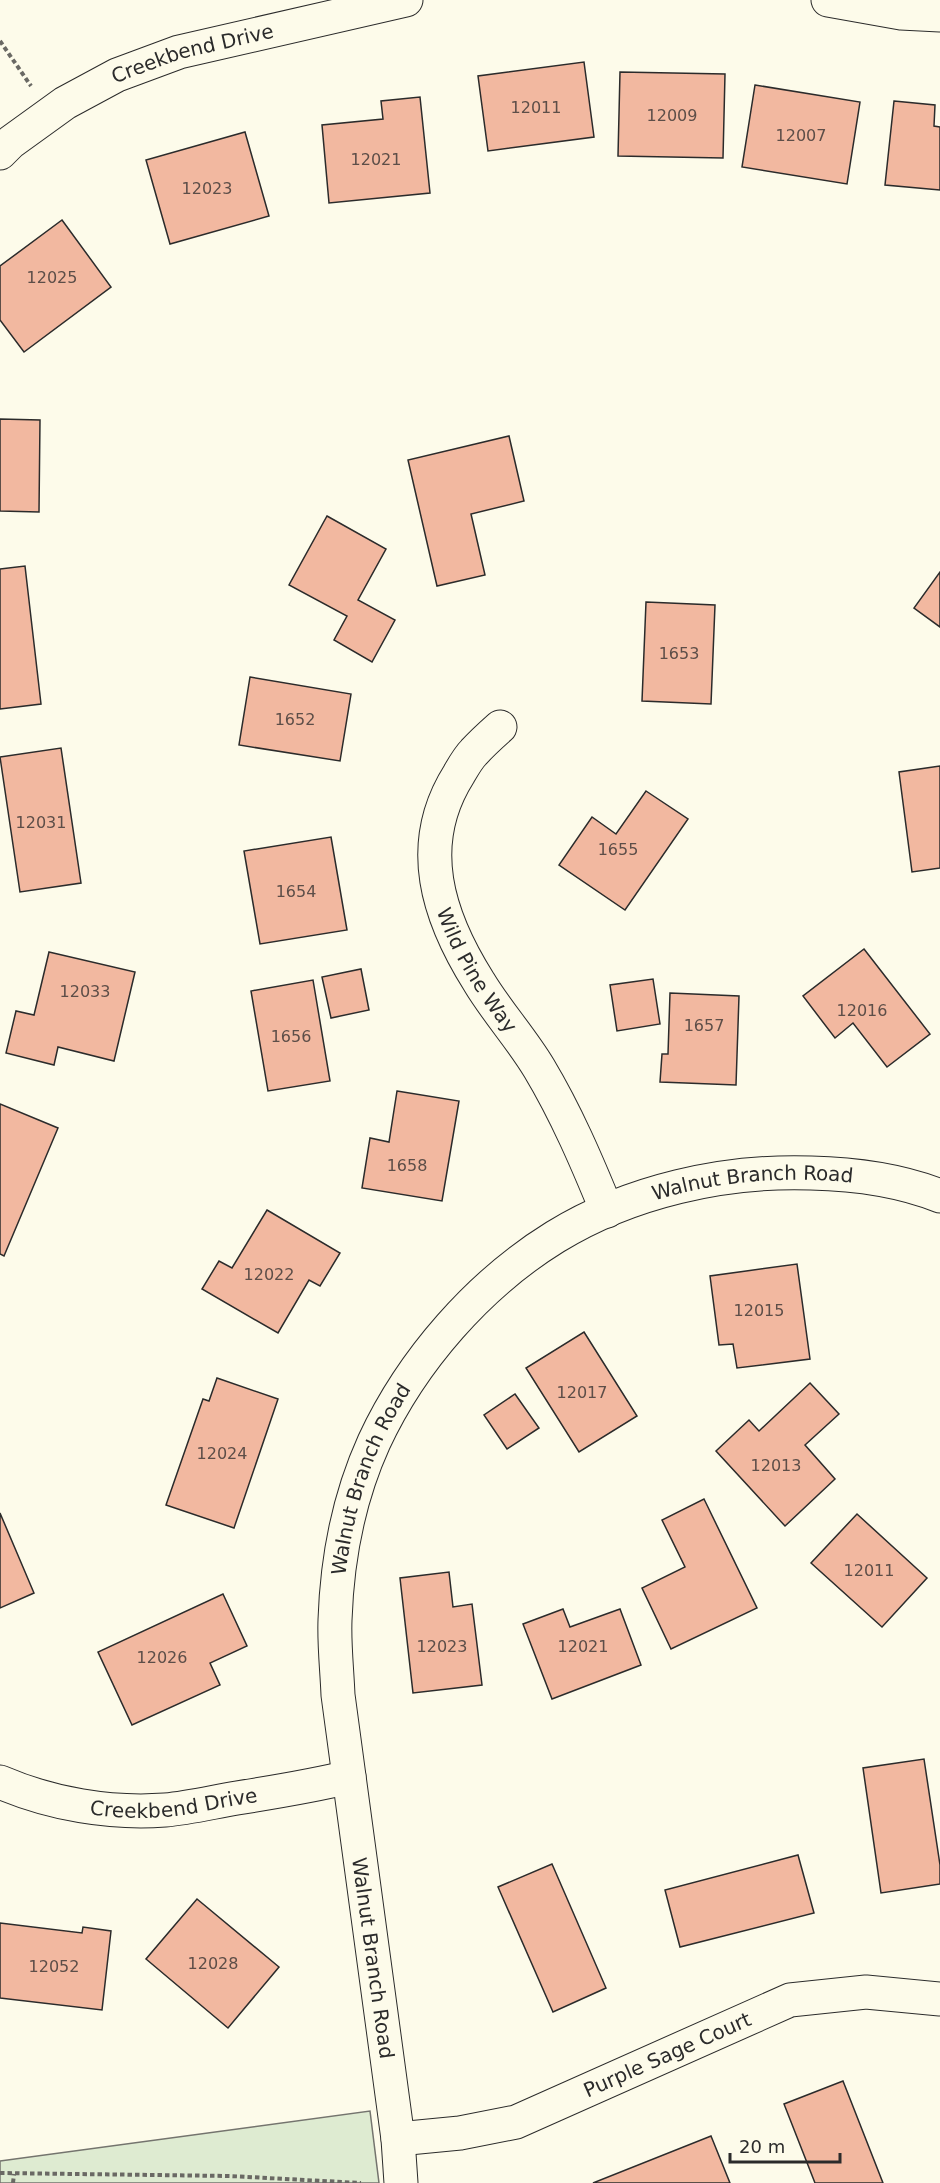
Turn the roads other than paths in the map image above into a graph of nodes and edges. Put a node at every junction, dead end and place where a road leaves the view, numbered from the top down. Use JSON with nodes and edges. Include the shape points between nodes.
{"nodes":[{"id":1,"x":406,"y":0,"type":"edge"},
{"id":2,"x":828,"y":0,"type":"edge"},
{"id":3,"x":940,"y":15,"type":"edge"},
{"id":4,"x":0,"y":153,"type":"edge"},
{"id":5,"x":500,"y":727,"type":"dead end"},
{"id":6,"x":940,"y":1196,"type":"edge"},
{"id":7,"x":607,"y":1211,"type":"junction"},
{"id":8,"x":349,"y":1778,"type":"junction"},
{"id":9,"x":0,"y":1782,"type":"edge"},
{"id":10,"x":940,"y":1999,"type":"edge"},
{"id":11,"x":398,"y":2139,"type":"junction"},
{"id":12,"x":401,"y":2183,"type":"edge"}],
"edges":[{"from":1,"to":4,"type":"street","name":"Creekbend Drive","via":[[179,51],[117,75],[50,113]]},
{"from":2,"to":3,"type":"street","via":[[901,13]]},
{"from":5,"to":7,"type":"street","name":"Wild Pine Way","via":[[472,753],[450,788],[437,824],[433,863],[441,905],[463,957],[544,1078]]},
{"from":6,"to":7,"type":"street","name":"Walnut Branch Road","via":[[905,1185],[839,1174],[779,1172],[712,1179]]},
{"from":7,"to":8,"type":"street","name":"Walnut Branch Road","via":[[555,1237],[495,1281],[446,1330],[406,1383],[375,1441],[358,1483],[341,1551],[335,1620],[338,1695]]},
{"from":8,"to":9,"type":"street","name":"Creekbend Drive","via":[[166,1810],[126,1811],[70,1804]]},
{"from":8,"to":11,"type":"street","name":"Walnut Branch Road"},
{"from":10,"to":11,"type":"street","name":"Purple Sage Court","via":[[866,1992],[790,2000],[516,2122]]},
{"from":11,"to":12,"type":"street","name":"Walnut Branch Road"}]}
